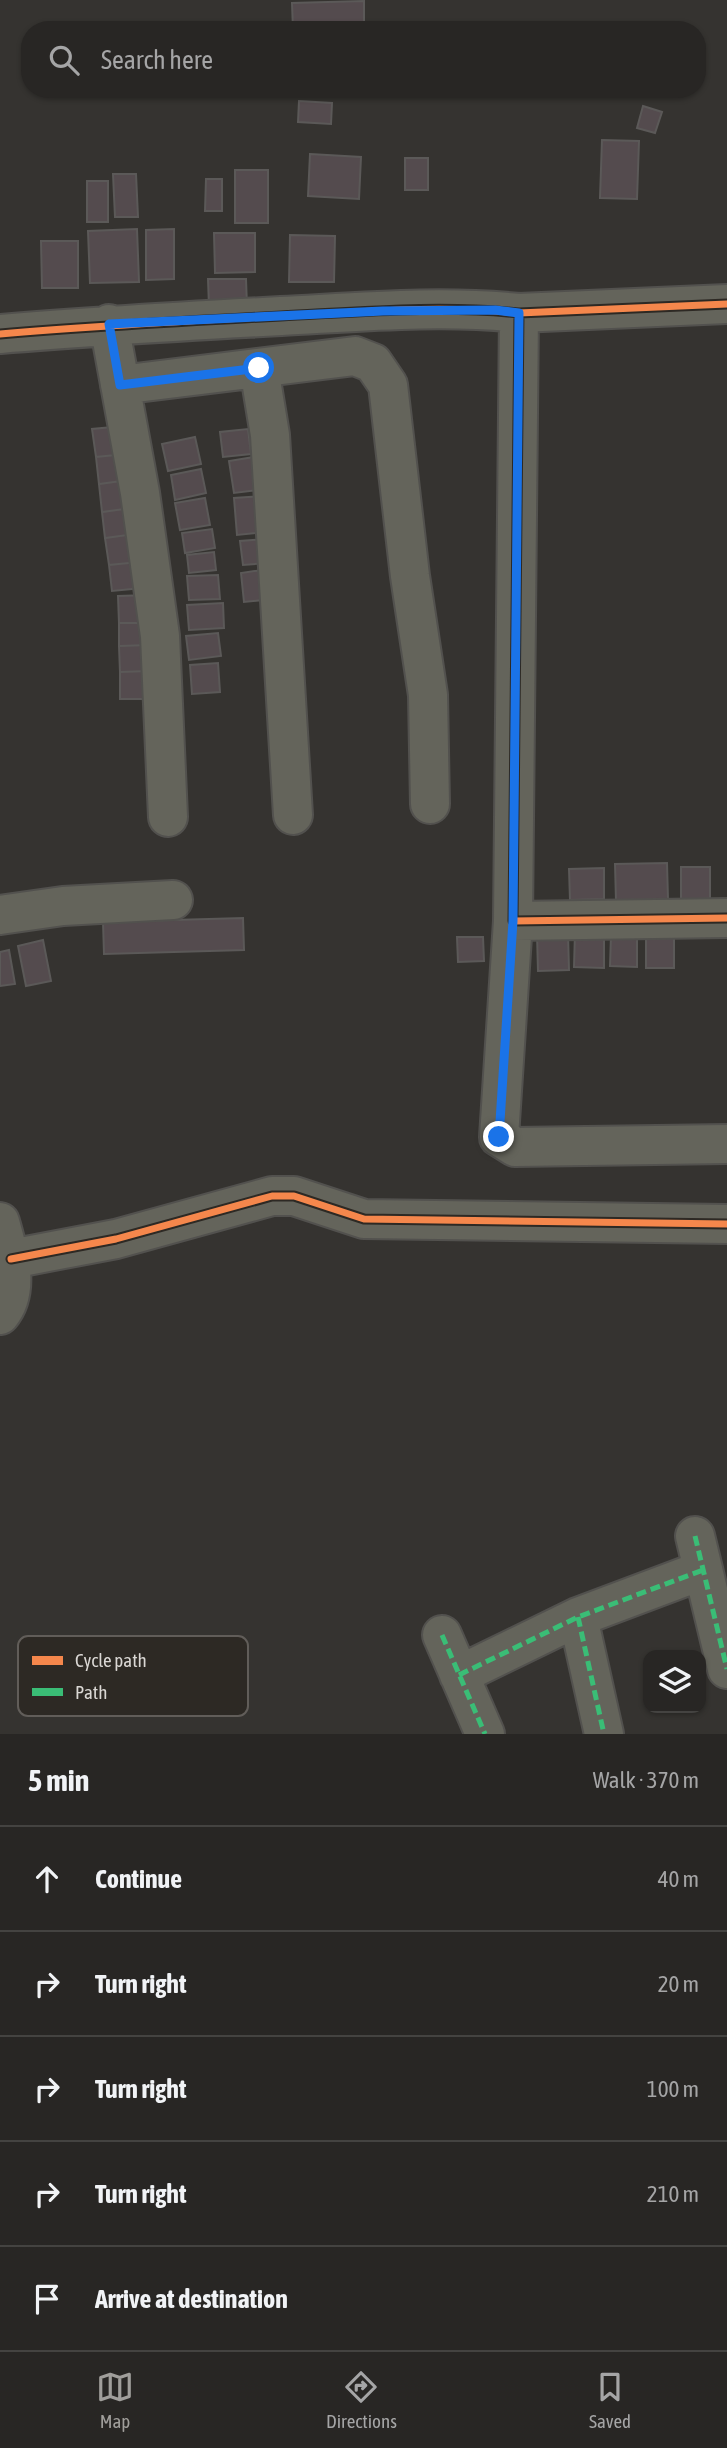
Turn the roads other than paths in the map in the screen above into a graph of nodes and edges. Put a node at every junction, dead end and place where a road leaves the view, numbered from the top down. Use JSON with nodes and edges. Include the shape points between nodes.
{"nodes":[{"id":1,"x":727,"y":304,"type":"edge"},
{"id":2,"x":519,"y":313,"type":"junction"},
{"id":3,"x":109,"y":324,"type":"junction"},
{"id":4,"x":0,"y":334,"type":"edge"},
{"id":5,"x":259,"y":368,"type":"junction"},
{"id":6,"x":120,"y":385,"type":"junction"},
{"id":7,"x":429,"y":804,"type":"dead end"},
{"id":8,"x":293,"y":815,"type":"dead end"},
{"id":9,"x":167,"y":817,"type":"dead end"},
{"id":10,"x":173,"y":900,"type":"dead end"},
{"id":11,"x":0,"y":915,"type":"edge"},
{"id":12,"x":727,"y":918,"type":"edge"},
{"id":13,"x":513,"y":921,"type":"junction"},
{"id":14,"x":727,"y":1144,"type":"edge"},
{"id":15,"x":0,"y":1222,"type":"edge"},
{"id":16,"x":727,"y":1224,"type":"edge"},
{"id":17,"x":10,"y":1259,"type":"junction"},
{"id":18,"x":0,"y":1315,"type":"edge"},
{"id":19,"x":578,"y":1617,"type":"junction"},
{"id":20,"x":442,"y":1635,"type":"dead end"},
{"id":21,"x":727,"y":1669,"type":"edge"},
{"id":22,"x":459,"y":1675,"type":"junction"},
{"id":23,"x":485,"y":1734,"type":"edge"},
{"id":24,"x":604,"y":1734,"type":"edge"}],
"edges":[{"from":1,"to":2,"type":"street"},
{"from":2,"to":3,"type":"street","via":[[383,311]]},
{"from":2,"to":13,"type":"street"},
{"from":3,"to":4,"type":"street"},
{"from":3,"to":6,"type":"street"},
{"from":5,"to":6,"type":"street"},
{"from":5,"to":7,"type":"street","via":[[355,356],[373,363],[388,385],[428,695]]},
{"from":5,"to":8,"type":"street","via":[[270,435]]},
{"from":6,"to":9,"type":"street","via":[[160,636]]},
{"from":10,"to":11,"type":"street","via":[[63,906]]},
{"from":12,"to":13,"type":"street"},
{"from":13,"to":14,"type":"street","via":[[499,1137],[515,1147]]},
{"from":15,"to":17,"type":"street"},
{"from":16,"to":17,"type":"street","via":[[365,1219],[294,1196],[272,1196],[116,1239]]},
{"from":17,"to":18,"type":"street","via":[[7,1307]]},
{"from":19,"to":21,"type":"street","via":[[699,1553]]},
{"from":19,"to":22,"type":"street"},
{"from":19,"to":24,"type":"street"},
{"from":20,"to":22,"type":"street"},
{"from":22,"to":23,"type":"street"}]}
